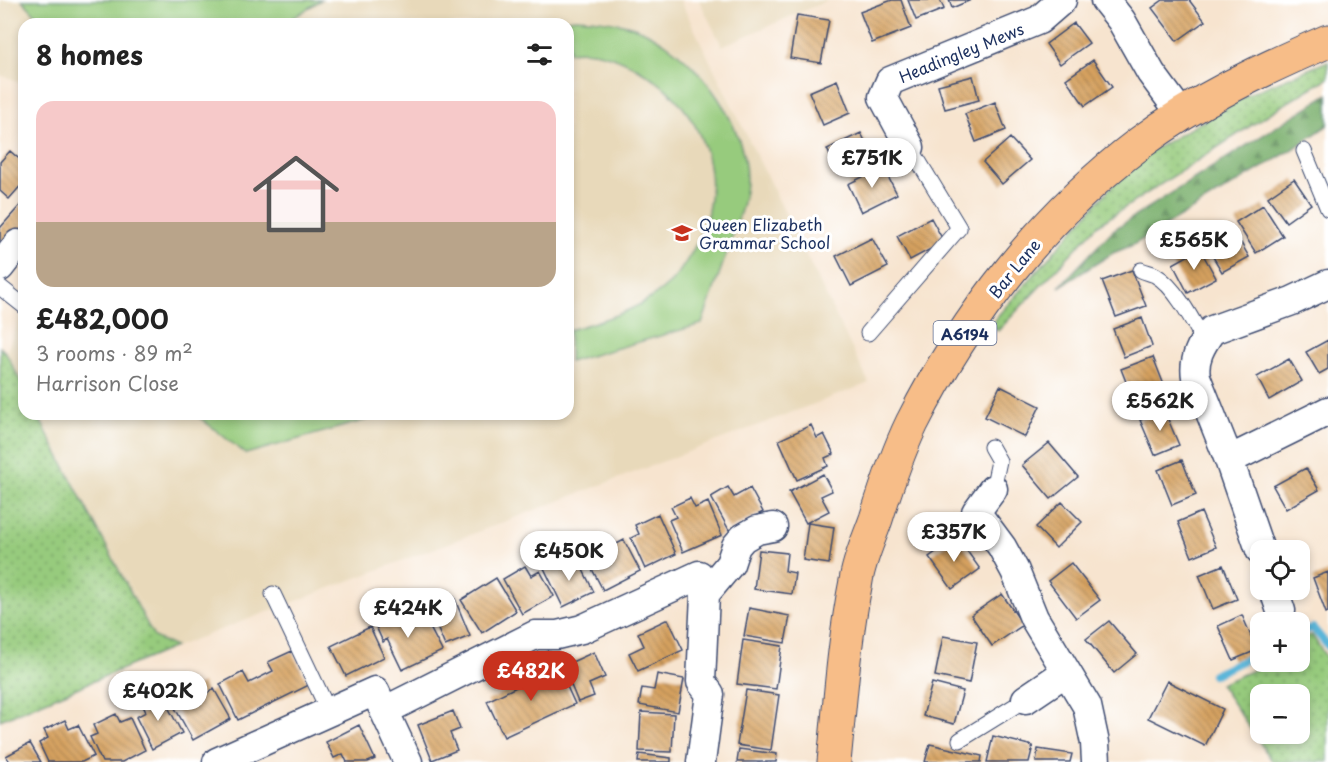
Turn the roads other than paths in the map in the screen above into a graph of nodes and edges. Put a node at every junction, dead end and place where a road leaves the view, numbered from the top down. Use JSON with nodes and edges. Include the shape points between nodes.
{"nodes":[{"id":1,"x":1062,"y":0,"type":"edge"},
{"id":2,"x":1105,"y":0,"type":"edge"},
{"id":3,"x":1328,"y":40,"type":"edge"},
{"id":4,"x":1182,"y":115,"type":"junction"},
{"id":5,"x":910,"y":147,"type":"joint"},
{"id":6,"x":1304,"y":151,"type":"dead end"},
{"id":7,"x":1328,"y":208,"type":"edge"},
{"id":8,"x":18,"y":244,"type":"dead end"},
{"id":9,"x":0,"y":267,"type":"edge"},
{"id":10,"x":1141,"y":270,"type":"dead end"},
{"id":11,"x":1328,"y":284,"type":"edge"},
{"id":12,"x":0,"y":286,"type":"edge"},
{"id":13,"x":18,"y":301,"type":"edge"},
{"id":14,"x":868,"y":333,"type":"dead end"},
{"id":15,"x":1200,"y":349,"type":"junction"},
{"id":16,"x":1328,"y":411,"type":"edge"},
{"id":17,"x":991,"y":447,"type":"dead end"},
{"id":18,"x":1229,"y":460,"type":"junction"},
{"id":19,"x":993,"y":489,"type":"joint"},
{"id":20,"x":773,"y":526,"type":"dead end"},
{"id":21,"x":1257,"y":540,"type":"edge"},
{"id":22,"x":273,"y":594,"type":"dead end"},
{"id":23,"x":705,"y":594,"type":"junction"},
{"id":24,"x":1066,"y":672,"type":"junction"},
{"id":25,"x":1026,"y":699,"type":"joint"},
{"id":26,"x":384,"y":711,"type":"junction"},
{"id":27,"x":329,"y":712,"type":"junction"},
{"id":28,"x":960,"y":740,"type":"dead end"},
{"id":29,"x":217,"y":762,"type":"edge"},
{"id":30,"x":408,"y":762,"type":"edge"},
{"id":31,"x":701,"y":762,"type":"edge"},
{"id":32,"x":834,"y":762,"type":"edge"},
{"id":33,"x":1096,"y":762,"type":"edge"}],
"edges":[{"from":1,"to":5,"type":"street","name":"Headingley Mews","via":[[1039,20],[890,81],[883,97]]},
{"from":2,"to":4,"type":"street"},
{"from":3,"to":4,"type":"main road","name":"Bar Lane","number":"A6194"},
{"from":4,"to":32,"type":"main road","name":"Bar Lane","number":"A6194","via":[[1105,171],[1035,241],[971,324],[911,425],[856,579]]},
{"from":5,"to":14,"type":"lane","via":[[959,228]]},
{"from":6,"to":7,"type":"lane"},
{"from":8,"to":9,"type":"street"},
{"from":10,"to":15,"type":"lane","via":[[1155,275],[1191,318]]},
{"from":11,"to":15,"type":"street","via":[[1212,330]]},
{"from":12,"to":13,"type":"lane"},
{"from":15,"to":18,"type":"street","via":[[1194,366],[1196,377]]},
{"from":16,"to":18,"type":"street"},
{"from":17,"to":19,"type":"lane","via":[[999,461]]},
{"from":18,"to":21,"type":"street"},
{"from":19,"to":24,"type":"street","via":[[976,512],[1002,547],[1034,618]]},
{"from":20,"to":23,"type":"street","via":[[757,530],[736,546],[730,564]]},
{"from":22,"to":27,"type":"lane"},
{"from":23,"to":26,"type":"street","via":[[699,575],[582,629],[535,635]]},
{"from":23,"to":31,"type":"street","via":[[701,682],[710,693]]},
{"from":24,"to":25,"type":"street"},
{"from":24,"to":33,"type":"street","via":[[1086,706]]},
{"from":25,"to":28,"type":"lane"},
{"from":26,"to":27,"type":"street","via":[[375,691]]},
{"from":26,"to":30,"type":"street"},
{"from":27,"to":29,"type":"street"}]}
